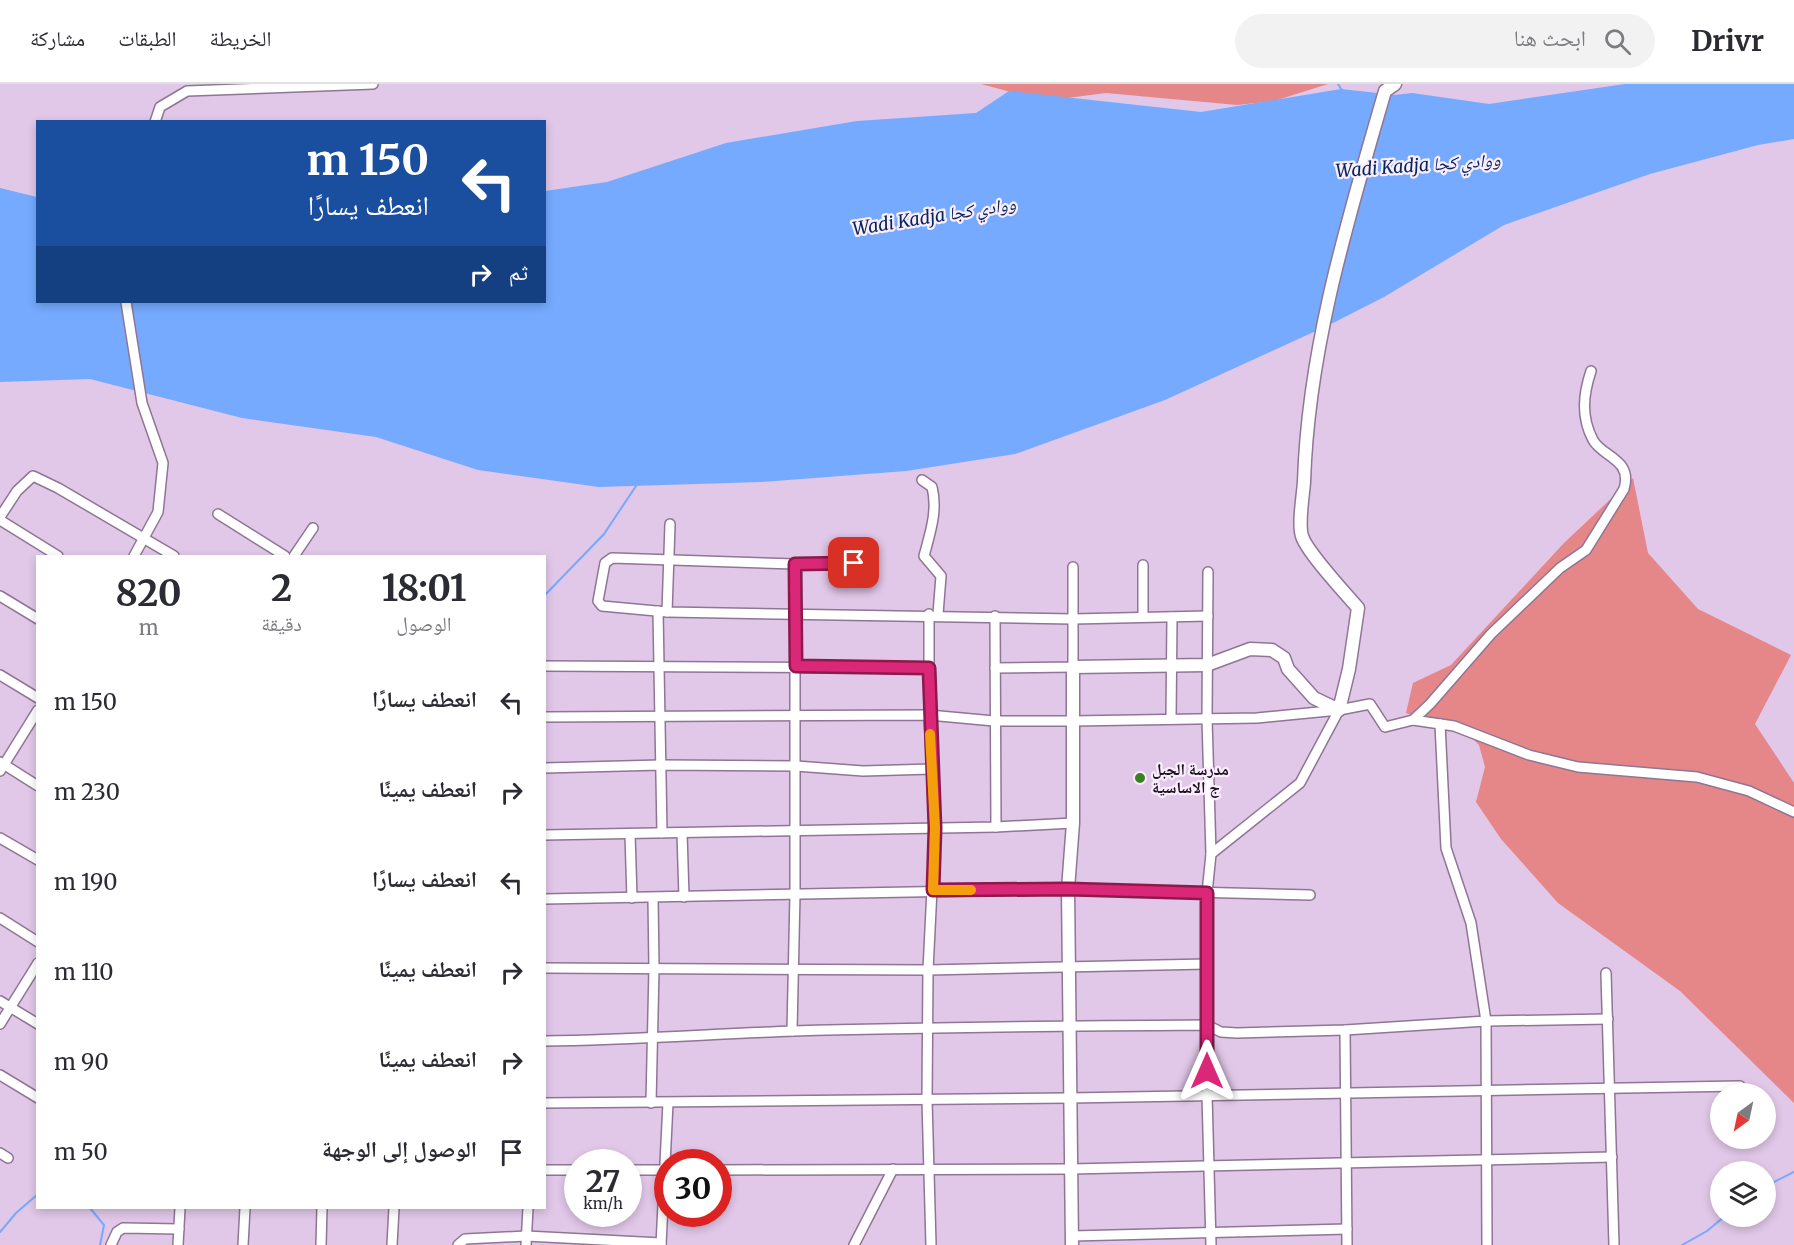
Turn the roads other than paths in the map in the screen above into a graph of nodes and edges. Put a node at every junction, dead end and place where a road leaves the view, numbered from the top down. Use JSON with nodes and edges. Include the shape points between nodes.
{"nodes":[{"id":1,"x":373,"y":84,"type":"edge"},
{"id":2,"x":1395,"y":84,"type":"edge"},
{"id":3,"x":156,"y":120,"type":"edge"},
{"id":4,"x":126,"y":303,"type":"edge"},
{"id":5,"x":1591,"y":371,"type":"dead end"},
{"id":6,"x":922,"y":480,"type":"dead end"},
{"id":7,"x":218,"y":514,"type":"dead end"},
{"id":8,"x":0,"y":518,"type":"edge"},
{"id":9,"x":670,"y":524,"type":"dead end"},
{"id":10,"x":313,"y":528,"type":"dead end"},
{"id":11,"x":145,"y":539,"type":"junction"},
{"id":12,"x":56,"y":555,"type":"edge"},
{"id":13,"x":135,"y":555,"type":"edge"},
{"id":14,"x":172,"y":555,"type":"edge"},
{"id":15,"x":283,"y":555,"type":"edge"},
{"id":16,"x":295,"y":555,"type":"edge"},
{"id":17,"x":668,"y":561,"type":"junction"},
{"id":18,"x":873,"y":563,"type":"dead end"},
{"id":19,"x":795,"y":564,"type":"junction"},
{"id":20,"x":1143,"y":565,"type":"dead end"},
{"id":21,"x":1073,"y":567,"type":"dead end"},
{"id":22,"x":1208,"y":572,"type":"dead end"},
{"id":23,"x":0,"y":596,"type":"edge"},
{"id":24,"x":663,"y":611,"type":"junction"},
{"id":25,"x":795,"y":613,"type":"junction"},
{"id":26,"x":934,"y":614,"type":"junction"},
{"id":27,"x":995,"y":616,"type":"junction"},
{"id":28,"x":1208,"y":616,"type":"junction"},
{"id":29,"x":1143,"y":617,"type":"junction"},
{"id":30,"x":1172,"y":617,"type":"junction"},
{"id":31,"x":36,"y":618,"type":"edge"},
{"id":32,"x":1073,"y":618,"type":"junction"},
{"id":33,"x":1207,"y":665,"type":"junction"},
{"id":34,"x":546,"y":666,"type":"edge"},
{"id":35,"x":660,"y":666,"type":"junction"},
{"id":36,"x":796,"y":666,"type":"junction"},
{"id":37,"x":1171,"y":666,"type":"junction"},
{"id":38,"x":1073,"y":667,"type":"junction"},
{"id":39,"x":929,"y":668,"type":"junction"},
{"id":40,"x":995,"y":668,"type":"junction"},
{"id":41,"x":0,"y":675,"type":"edge"},
{"id":42,"x":36,"y":697,"type":"edge"},
{"id":43,"x":1339,"y":710,"type":"junction"},
{"id":44,"x":36,"y":713,"type":"edge"},
{"id":45,"x":929,"y":715,"type":"junction"},
{"id":46,"x":661,"y":716,"type":"junction"},
{"id":47,"x":546,"y":717,"type":"edge"},
{"id":48,"x":796,"y":717,"type":"junction"},
{"id":49,"x":1208,"y":719,"type":"junction"},
{"id":50,"x":1171,"y":720,"type":"junction"},
{"id":51,"x":1413,"y":720,"type":"junction"},
{"id":52,"x":994,"y":721,"type":"junction"},
{"id":53,"x":1073,"y":722,"type":"junction"},
{"id":54,"x":1440,"y":724,"type":"junction"},
{"id":55,"x":661,"y":765,"type":"junction"},
{"id":56,"x":1,"y":766,"type":"edge"},
{"id":57,"x":796,"y":766,"type":"junction"},
{"id":58,"x":546,"y":768,"type":"edge"},
{"id":59,"x":932,"y":769,"type":"junction"},
{"id":60,"x":36,"y":785,"type":"edge"},
{"id":61,"x":1794,"y":812,"type":"edge"},
{"id":62,"x":1072,"y":822,"type":"junction"},
{"id":63,"x":996,"y":827,"type":"junction"},
{"id":64,"x":935,"y":828,"type":"junction"},
{"id":65,"x":794,"y":831,"type":"junction"},
{"id":66,"x":662,"y":833,"type":"junction"},
{"id":67,"x":682,"y":833,"type":"junction"},
{"id":68,"x":630,"y":834,"type":"junction"},
{"id":69,"x":546,"y":836,"type":"edge"},
{"id":70,"x":0,"y":838,"type":"edge"},
{"id":71,"x":1211,"y":854,"type":"junction"},
{"id":72,"x":36,"y":859,"type":"edge"},
{"id":73,"x":1068,"y":889,"type":"junction"},
{"id":74,"x":933,"y":890,"type":"junction"},
{"id":75,"x":1207,"y":893,"type":"junction"},
{"id":76,"x":795,"y":894,"type":"junction"},
{"id":77,"x":1310,"y":895,"type":"dead end"},
{"id":78,"x":684,"y":897,"type":"junction"},
{"id":79,"x":632,"y":898,"type":"junction"},
{"id":80,"x":653,"y":898,"type":"junction"},
{"id":81,"x":546,"y":899,"type":"edge"},
{"id":82,"x":0,"y":918,"type":"edge"},
{"id":83,"x":36,"y":941,"type":"edge"},
{"id":84,"x":1207,"y":964,"type":"junction"},
{"id":85,"x":36,"y":966,"type":"edge"},
{"id":86,"x":1069,"y":967,"type":"junction"},
{"id":87,"x":546,"y":968,"type":"edge"},
{"id":88,"x":654,"y":968,"type":"junction"},
{"id":89,"x":795,"y":968,"type":"junction"},
{"id":90,"x":928,"y":970,"type":"junction"},
{"id":91,"x":1606,"y":973,"type":"dead end"},
{"id":92,"x":0,"y":1001,"type":"edge"},
{"id":93,"x":10,"y":1008,"type":"junction"},
{"id":94,"x":1608,"y":1019,"type":"junction"},
{"id":95,"x":1486,"y":1021,"type":"junction"},
{"id":96,"x":36,"y":1023,"type":"edge"},
{"id":97,"x":0,"y":1024,"type":"edge"},
{"id":98,"x":1207,"y":1025,"type":"junction"},
{"id":99,"x":1070,"y":1026,"type":"junction"},
{"id":100,"x":929,"y":1029,"type":"junction"},
{"id":101,"x":1345,"y":1030,"type":"junction"},
{"id":102,"x":792,"y":1031,"type":"junction"},
{"id":103,"x":653,"y":1040,"type":"junction"},
{"id":104,"x":546,"y":1041,"type":"edge"},
{"id":105,"x":0,"y":1075,"type":"edge"},
{"id":106,"x":1710,"y":1086,"type":"edge"},
{"id":107,"x":1610,"y":1088,"type":"junction"},
{"id":108,"x":1486,"y":1090,"type":"junction"},
{"id":109,"x":1345,"y":1092,"type":"junction"},
{"id":110,"x":1207,"y":1094,"type":"junction"},
{"id":111,"x":36,"y":1097,"type":"edge"},
{"id":112,"x":1070,"y":1098,"type":"junction"},
{"id":113,"x":927,"y":1100,"type":"junction"},
{"id":114,"x":546,"y":1103,"type":"edge"},
{"id":115,"x":651,"y":1103,"type":"junction"},
{"id":116,"x":668,"y":1103,"type":"junction"},
{"id":117,"x":667,"y":1149,"type":"edge"},
{"id":118,"x":1612,"y":1157,"type":"junction"},
{"id":119,"x":1486,"y":1160,"type":"junction"},
{"id":120,"x":1346,"y":1162,"type":"junction"},
{"id":121,"x":1210,"y":1165,"type":"junction"},
{"id":122,"x":931,"y":1169,"type":"junction"},
{"id":123,"x":1071,"y":1169,"type":"junction"},
{"id":124,"x":546,"y":1170,"type":"edge"},
{"id":125,"x":564,"y":1170,"type":"edge"},
{"id":126,"x":732,"y":1170,"type":"edge"},
{"id":127,"x":893,"y":1170,"type":"junction"},
{"id":128,"x":180,"y":1209,"type":"edge"},
{"id":129,"x":245,"y":1209,"type":"edge"},
{"id":130,"x":322,"y":1209,"type":"edge"},
{"id":131,"x":394,"y":1209,"type":"edge"},
{"id":132,"x":528,"y":1209,"type":"edge"},
{"id":133,"x":662,"y":1227,"type":"edge"},
{"id":134,"x":179,"y":1229,"type":"junction"},
{"id":135,"x":1347,"y":1229,"type":"junction"},
{"id":136,"x":1211,"y":1231,"type":"junction"},
{"id":137,"x":526,"y":1240,"type":"edge"},
{"id":138,"x":1072,"y":1240,"type":"edge"},
{"id":139,"x":661,"y":1244,"type":"edge"},
{"id":140,"x":111,"y":1245,"type":"edge"},
{"id":141,"x":178,"y":1245,"type":"edge"},
{"id":142,"x":243,"y":1245,"type":"edge"},
{"id":143,"x":321,"y":1245,"type":"edge"},
{"id":144,"x":392,"y":1245,"type":"edge"},
{"id":145,"x":458,"y":1245,"type":"edge"},
{"id":146,"x":854,"y":1245,"type":"edge"},
{"id":147,"x":931,"y":1245,"type":"edge"},
{"id":148,"x":1211,"y":1245,"type":"edge"},
{"id":149,"x":1347,"y":1245,"type":"edge"},
{"id":150,"x":1487,"y":1245,"type":"edge"},
{"id":151,"x":1614,"y":1245,"type":"edge"}],
"edges":[{"from":1,"to":3,"type":"street","via":[[187,91],[160,107]]},
{"from":2,"to":43,"type":"main road","via":[[1385,91],[1319,339],[1305,447],[1302,537],[1358,608]]},
{"from":4,"to":11,"type":"street","via":[[141,403],[163,463],[158,512]]},
{"from":5,"to":51,"type":"street","via":[[1584,399],[1585,414],[1593,441],[1618,460],[1624,489],[1586,550],[1560,568],[1491,634]]},
{"from":6,"to":26,"type":"street","via":[[933,487],[935,498],[924,556],[941,576]]},
{"from":7,"to":15,"type":"street"},
{"from":8,"to":11,"type":"street","via":[[17,491],[33,476]]},
{"from":8,"to":12,"type":"street"},
{"from":9,"to":17,"type":"street"},
{"from":10,"to":16,"type":"street"},
{"from":11,"to":13,"type":"street"},
{"from":11,"to":14,"type":"street"},
{"from":17,"to":19,"type":"street"},
{"from":17,"to":24,"type":"street"},
{"from":17,"to":24,"type":"street","via":[[608,559],[598,601],[602,606]]},
{"from":18,"to":19,"type":"street"},
{"from":19,"to":25,"type":"street"},
{"from":20,"to":29,"type":"street"},
{"from":21,"to":32,"type":"street"},
{"from":22,"to":28,"type":"street"},
{"from":23,"to":31,"type":"street"},
{"from":24,"to":25,"type":"street"},
{"from":24,"to":35,"type":"street"},
{"from":25,"to":26,"type":"street"},
{"from":25,"to":36,"type":"street"},
{"from":26,"to":27,"type":"street"},
{"from":26,"to":39,"type":"street"},
{"from":27,"to":32,"type":"street"},
{"from":27,"to":40,"type":"street"},
{"from":28,"to":30,"type":"street"},
{"from":28,"to":33,"type":"street"},
{"from":29,"to":30,"type":"street"},
{"from":29,"to":32,"type":"street"},
{"from":30,"to":37,"type":"street"},
{"from":32,"to":38,"type":"street"},
{"from":33,"to":37,"type":"main road"},
{"from":33,"to":43,"type":"main road","via":[[1250,649],[1272,650],[1284,658],[1288,669],[1314,698]]},
{"from":33,"to":49,"type":"street"},
{"from":34,"to":35,"type":"street"},
{"from":35,"to":36,"type":"street"},
{"from":35,"to":46,"type":"street"},
{"from":36,"to":39,"type":"street"},
{"from":36,"to":48,"type":"street"},
{"from":37,"to":38,"type":"main road"},
{"from":37,"to":50,"type":"street"},
{"from":38,"to":40,"type":"street"},
{"from":38,"to":53,"type":"main road"},
{"from":39,"to":45,"type":"street"},
{"from":40,"to":52,"type":"street"},
{"from":41,"to":42,"type":"street"},
{"from":43,"to":49,"type":"street"},
{"from":43,"to":51,"type":"street","via":[[1371,704],[1385,727]]},
{"from":43,"to":71,"type":"street","via":[[1300,783]]},
{"from":44,"to":56,"type":"street"},
{"from":45,"to":48,"type":"street"},
{"from":45,"to":52,"type":"street"},
{"from":45,"to":59,"type":"street"},
{"from":46,"to":47,"type":"street"},
{"from":46,"to":48,"type":"street"},
{"from":46,"to":55,"type":"street"},
{"from":48,"to":57,"type":"street"},
{"from":49,"to":50,"type":"street"},
{"from":49,"to":71,"type":"street"},
{"from":50,"to":53,"type":"street"},
{"from":51,"to":54,"type":"street"},
{"from":52,"to":53,"type":"street"},
{"from":52,"to":63,"type":"street"},
{"from":53,"to":62,"type":"main road"},
{"from":54,"to":61,"type":"street","via":[[1529,755],[1578,767],[1697,777],[1749,791]]},
{"from":54,"to":95,"type":"street","via":[[1446,848],[1471,923]]},
{"from":55,"to":57,"type":"street"},
{"from":55,"to":58,"type":"street"},
{"from":55,"to":66,"type":"street"},
{"from":56,"to":60,"type":"street"},
{"from":57,"to":59,"type":"street","via":[[863,771]]},
{"from":57,"to":65,"type":"street"},
{"from":59,"to":64,"type":"street"},
{"from":62,"to":63,"type":"street"},
{"from":62,"to":73,"type":"main road"},
{"from":63,"to":64,"type":"street"},
{"from":64,"to":65,"type":"street"},
{"from":64,"to":74,"type":"street"},
{"from":65,"to":67,"type":"street"},
{"from":65,"to":76,"type":"street"},
{"from":66,"to":67,"type":"street"},
{"from":66,"to":68,"type":"street"},
{"from":67,"to":78,"type":"street"},
{"from":68,"to":69,"type":"street"},
{"from":68,"to":79,"type":"street"},
{"from":70,"to":72,"type":"street"},
{"from":71,"to":75,"type":"street"},
{"from":73,"to":74,"type":"street"},
{"from":73,"to":75,"type":"street"},
{"from":73,"to":86,"type":"main road"},
{"from":74,"to":76,"type":"street"},
{"from":74,"to":90,"type":"street"},
{"from":75,"to":77,"type":"street"},
{"from":75,"to":84,"type":"street"},
{"from":76,"to":78,"type":"street"},
{"from":76,"to":89,"type":"street"},
{"from":78,"to":80,"type":"street"},
{"from":79,"to":80,"type":"street"},
{"from":79,"to":81,"type":"street"},
{"from":80,"to":88,"type":"street"},
{"from":82,"to":83,"type":"street"},
{"from":84,"to":86,"type":"street"},
{"from":84,"to":98,"type":"street"},
{"from":85,"to":93,"type":"street"},
{"from":86,"to":90,"type":"street"},
{"from":86,"to":99,"type":"main road"},
{"from":87,"to":88,"type":"street"},
{"from":88,"to":89,"type":"street"},
{"from":88,"to":103,"type":"street"},
{"from":89,"to":90,"type":"street"},
{"from":89,"to":102,"type":"street"},
{"from":90,"to":100,"type":"street"},
{"from":91,"to":94,"type":"street"},
{"from":92,"to":93,"type":"street"},
{"from":93,"to":96,"type":"street"},
{"from":93,"to":97,"type":"street"},
{"from":94,"to":95,"type":"street"},
{"from":94,"to":107,"type":"street"},
{"from":95,"to":101,"type":"street"},
{"from":95,"to":108,"type":"street"},
{"from":98,"to":99,"type":"street"},
{"from":98,"to":101,"type":"street","via":[[1221,1032],[1237,1033]]},
{"from":98,"to":110,"type":"street"},
{"from":99,"to":100,"type":"street"},
{"from":99,"to":112,"type":"main road"},
{"from":100,"to":102,"type":"street"},
{"from":100,"to":113,"type":"street"},
{"from":101,"to":109,"type":"street"},
{"from":102,"to":103,"type":"street"},
{"from":103,"to":104,"type":"street"},
{"from":103,"to":115,"type":"street"},
{"from":105,"to":111,"type":"street"},
{"from":106,"to":107,"type":"street"},
{"from":107,"to":108,"type":"street"},
{"from":107,"to":118,"type":"street"},
{"from":108,"to":109,"type":"street"},
{"from":108,"to":119,"type":"street"},
{"from":109,"to":110,"type":"street"},
{"from":109,"to":120,"type":"street"},
{"from":110,"to":112,"type":"street"},
{"from":110,"to":121,"type":"street"},
{"from":112,"to":113,"type":"street"},
{"from":112,"to":123,"type":"main road"},
{"from":113,"to":116,"type":"street"},
{"from":113,"to":122,"type":"street"},
{"from":114,"to":115,"type":"street"},
{"from":115,"to":116,"type":"street"},
{"from":116,"to":117,"type":"street"},
{"from":118,"to":119,"type":"street"},
{"from":118,"to":151,"type":"street"},
{"from":119,"to":120,"type":"street"},
{"from":119,"to":150,"type":"street"},
{"from":120,"to":121,"type":"street"},
{"from":120,"to":135,"type":"street"},
{"from":121,"to":123,"type":"street"},
{"from":121,"to":136,"type":"street"},
{"from":122,"to":123,"type":"street"},
{"from":122,"to":127,"type":"street"},
{"from":122,"to":147,"type":"street"},
{"from":123,"to":138,"type":"main road"},
{"from":124,"to":125,"type":"street"},
{"from":126,"to":127,"type":"street"},
{"from":127,"to":146,"type":"street"},
{"from":128,"to":134,"type":"street"},
{"from":129,"to":142,"type":"street"},
{"from":130,"to":143,"type":"street"},
{"from":131,"to":144,"type":"street"},
{"from":132,"to":137,"type":"street"},
{"from":133,"to":139,"type":"street"},
{"from":134,"to":140,"type":"street","via":[[123,1228]]},
{"from":134,"to":141,"type":"street"},
{"from":135,"to":136,"type":"street"},
{"from":135,"to":149,"type":"street"},
{"from":136,"to":138,"type":"street"},
{"from":136,"to":148,"type":"street"},
{"from":137,"to":139,"type":"street"},
{"from":137,"to":145,"type":"street","via":[[465,1239]]}]}
